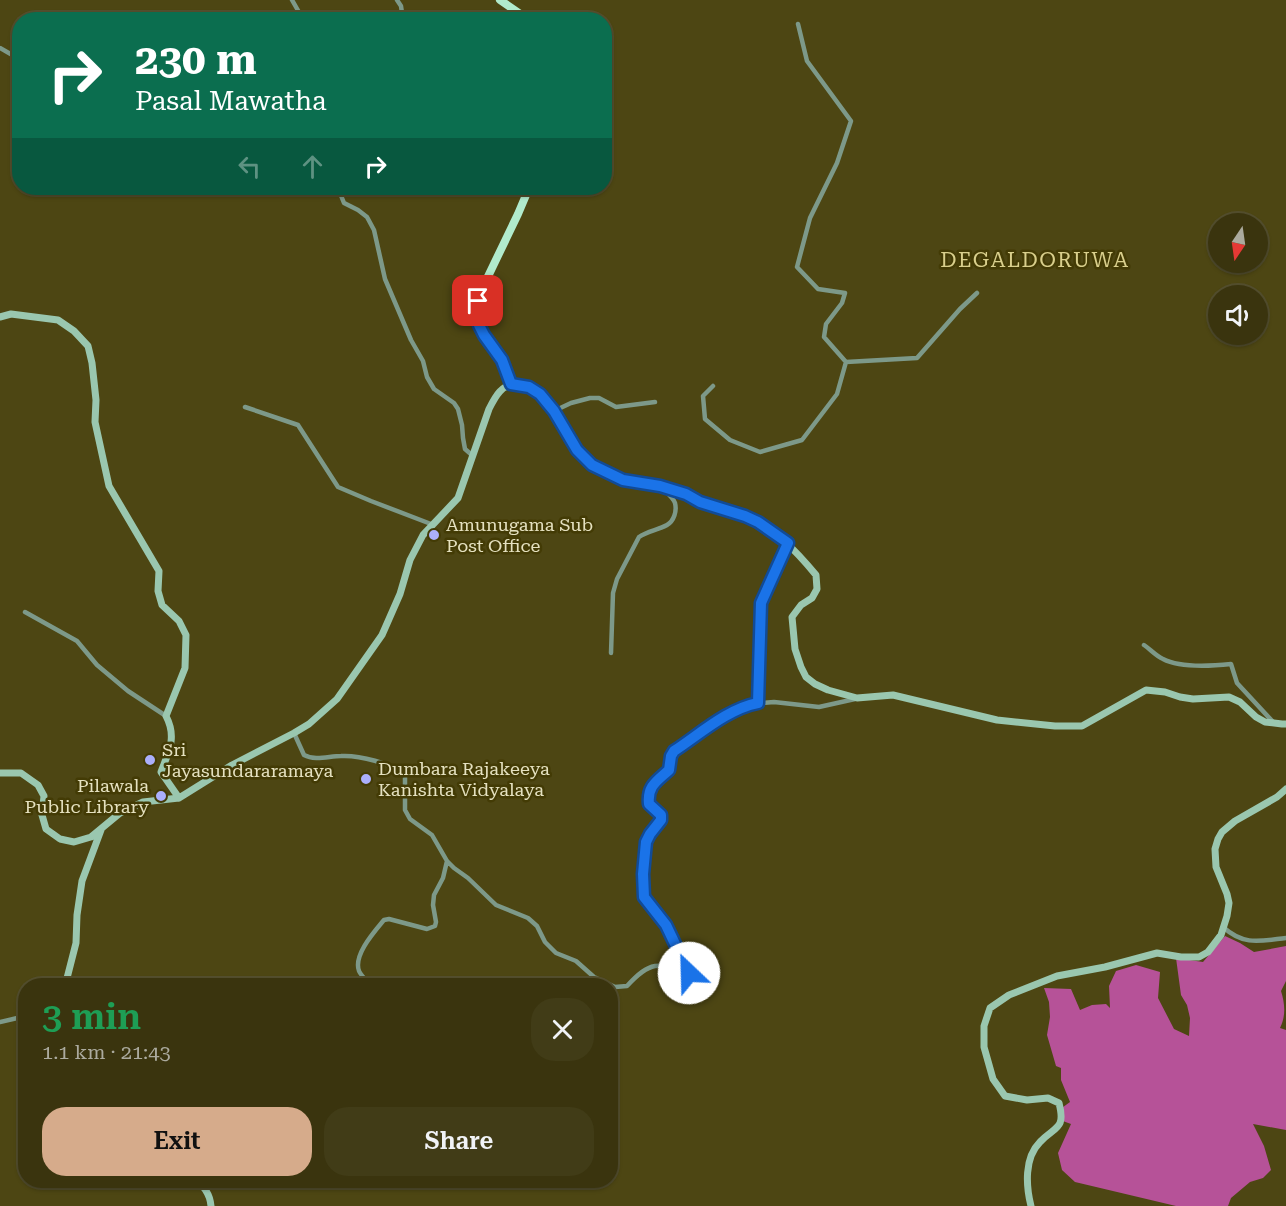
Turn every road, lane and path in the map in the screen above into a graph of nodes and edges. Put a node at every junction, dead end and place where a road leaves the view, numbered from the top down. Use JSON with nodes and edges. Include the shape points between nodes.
{"nodes":[{"id":1,"x":500,"y":0,"type":"edge"},
{"id":2,"x":517,"y":12,"type":"edge"},
{"id":3,"x":798,"y":24,"type":"dead end"},
{"id":4,"x":341,"y":195,"type":"edge"},
{"id":5,"x":526,"y":195,"type":"edge"},
{"id":6,"x":977,"y":293,"type":"dead end"},
{"id":7,"x":0,"y":317,"type":"edge"},
{"id":8,"x":846,"y":362,"type":"junction"},
{"id":9,"x":511,"y":384,"type":"junction"},
{"id":10,"x":713,"y":386,"type":"dead end"},
{"id":11,"x":655,"y":402,"type":"dead end"},
{"id":12,"x":245,"y":407,"type":"dead end"},
{"id":13,"x":554,"y":411,"type":"junction"},
{"id":14,"x":473,"y":456,"type":"junction"},
{"id":15,"x":660,"y":486,"type":"junction"},
{"id":16,"x":431,"y":524,"type":"junction"},
{"id":17,"x":788,"y":543,"type":"junction"},
{"id":18,"x":25,"y":612,"type":"dead end"},
{"id":19,"x":1144,"y":645,"type":"dead end"},
{"id":20,"x":611,"y":653,"type":"dead end"},
{"id":21,"x":857,"y":698,"type":"junction"},
{"id":22,"x":758,"y":703,"type":"junction"},
{"id":23,"x":166,"y":716,"type":"junction"},
{"id":24,"x":1275,"y":723,"type":"junction"},
{"id":25,"x":1286,"y":723,"type":"edge"},
{"id":26,"x":294,"y":733,"type":"junction"},
{"id":27,"x":0,"y":773,"type":"edge"},
{"id":28,"x":1286,"y":789,"type":"edge"},
{"id":29,"x":179,"y":798,"type":"junction"},
{"id":30,"x":101,"y":830,"type":"junction"},
{"id":31,"x":447,"y":861,"type":"junction"},
{"id":32,"x":1223,"y":927,"type":"junction"},
{"id":33,"x":1286,"y":938,"type":"edge"},
{"id":34,"x":67,"y":978,"type":"edge"},
{"id":35,"x":364,"y":978,"type":"edge"},
{"id":36,"x":596,"y":978,"type":"edge"},
{"id":37,"x":618,"y":987,"type":"edge"},
{"id":38,"x":18,"y":1018,"type":"edge"},
{"id":39,"x":0,"y":1022,"type":"edge"},
{"id":40,"x":204,"y":1188,"type":"edge"},
{"id":41,"x":211,"y":1206,"type":"edge"},
{"id":42,"x":1031,"y":1206,"type":"edge"}],
"edges":[{"from":1,"to":2,"type":"main road"},
{"from":3,"to":8,"type":"street","via":[[807,61],[851,121],[837,163],[810,218],[797,267],[818,289],[845,293],[826,324],[824,337]]},
{"from":4,"to":14,"type":"street","via":[[344,203],[367,217],[374,230],[385,279],[427,377],[434,389],[454,403],[465,449]]},
{"from":5,"to":9,"type":"main road","via":[[478,301],[479,325],[502,360]]},
{"from":6,"to":8,"type":"street","via":[[917,358]]},
{"from":7,"to":23,"type":"main road","via":[[11,314],[58,320],[88,346],[96,400],[95,422],[109,486],[159,571],[162,604],[180,621],[186,635],[185,668]]},
{"from":8,"to":10,"type":"street","via":[[837,394],[802,440],[760,452],[730,440],[705,419],[703,396]]},
{"from":9,"to":13,"type":"main road","via":[[535,390]]},
{"from":9,"to":14,"type":"main road","via":[[494,399]]},
{"from":11,"to":13,"type":"street","via":[[616,407],[590,398]]},
{"from":12,"to":16,"type":"street","via":[[298,425],[338,487]]},
{"from":13,"to":15,"type":"main road","via":[[577,450],[592,465],[623,480]]},
{"from":14,"to":16,"type":"main road","via":[[458,498]]},
{"from":15,"to":17,"type":"main road","via":[[745,516]]},
{"from":15,"to":20,"type":"street","via":[[675,503],[675,515],[669,524],[639,537],[617,579]]},
{"from":16,"to":26,"type":"main road","via":[[410,560],[382,635],[337,699]]},
{"from":17,"to":21,"type":"main road","via":[[818,579],[812,598],[792,617],[801,667],[815,684]]},
{"from":17,"to":22,"type":"street","via":[[761,603]]},
{"from":18,"to":23,"type":"street","via":[[77,641],[97,665]]},
{"from":19,"to":24,"type":"street","via":[[1175,664],[1231,664],[1237,683]]},
{"from":21,"to":22,"type":"street","via":[[819,707]]},
{"from":21,"to":24,"type":"main road","via":[[893,695],[997,720],[1082,726],[1146,690],[1192,699],[1229,697],[1256,717]]},
{"from":22,"to":37,"type":"street","via":[[728,715],[674,751],[669,770],[652,785],[648,795],[649,804],[661,820],[646,842],[644,897],[666,925],[692,971],[656,965],[637,975],[627,986]]},
{"from":23,"to":29,"type":"main road","via":[[172,738],[161,772]]},
{"from":24,"to":25,"type":"main road"},
{"from":26,"to":29,"type":"main road","via":[[231,765]]},
{"from":26,"to":31,"type":"street","via":[[304,755],[311,759],[344,755],[399,770],[405,776],[405,810],[410,819],[432,835]]},
{"from":27,"to":30,"type":"main road","via":[[21,773],[38,785],[44,796],[42,815],[46,829],[60,839],[74,842]]},
{"from":28,"to":32,"type":"main road","via":[[1235,821],[1218,839],[1215,862],[1229,903]]},
{"from":29,"to":30,"type":"main road","via":[[143,802],[120,813]]},
{"from":30,"to":34,"type":"main road","via":[[82,881],[76,942]]},
{"from":31,"to":35,"type":"street","via":[[434,895],[435,926],[384,920],[361,953],[358,968]]},
{"from":31,"to":36,"type":"street","via":[[496,905],[528,918],[556,953],[576,961]]},
{"from":32,"to":33,"type":"street","via":[[1233,937],[1254,942]]},
{"from":32,"to":42,"type":"main road","via":[[1209,952],[1199,957],[1157,953],[1057,976],[1010,995],[990,1008],[984,1026],[984,1047],[993,1079],[1005,1096],[1048,1098],[1059,1103],[1063,1116],[1030,1159],[1027,1177]]},
{"from":38,"to":39,"type":"street"},
{"from":40,"to":41,"type":"main road","via":[[210,1195]]}]}
